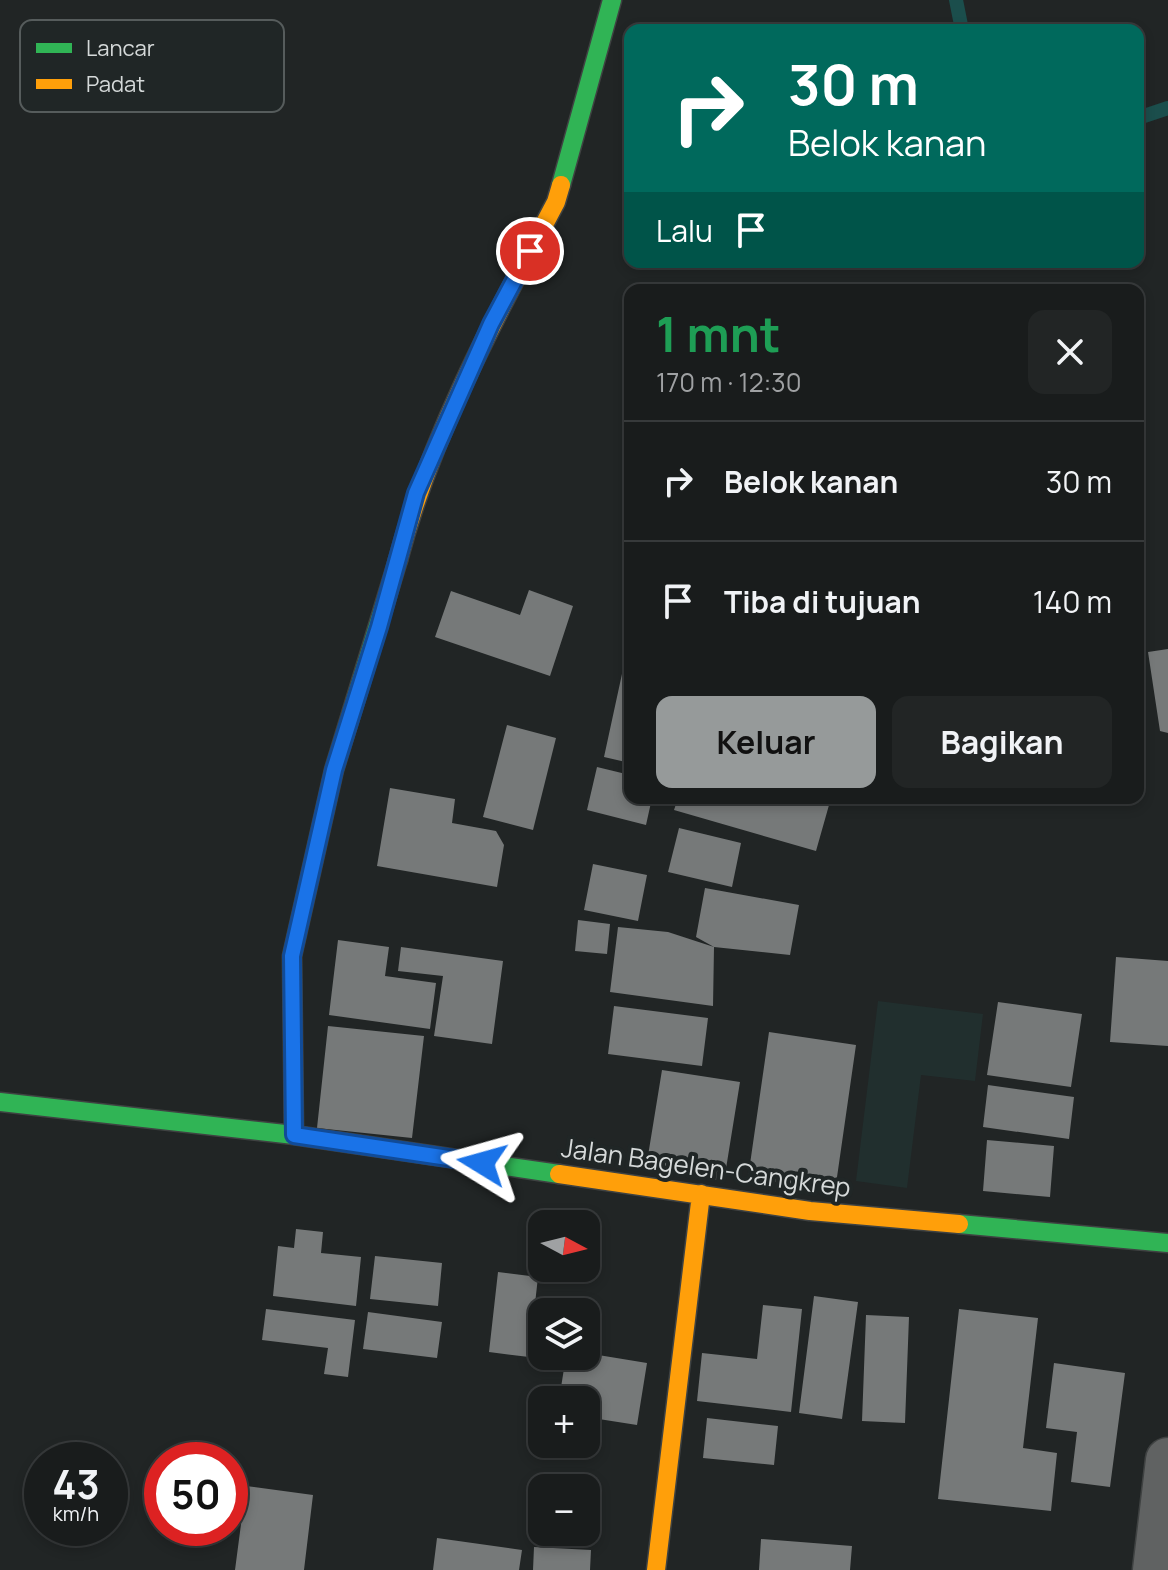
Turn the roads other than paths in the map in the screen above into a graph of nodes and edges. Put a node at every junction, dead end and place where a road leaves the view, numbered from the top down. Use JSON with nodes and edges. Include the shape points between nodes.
{"nodes":[{"id":1,"x":612,"y":0,"type":"edge"},
{"id":2,"x":0,"y":1102,"type":"edge"},
{"id":3,"x":294,"y":1135,"type":"junction"},
{"id":4,"x":701,"y":1194,"type":"junction"},
{"id":5,"x":1168,"y":1243,"type":"edge"},
{"id":6,"x":1168,"y":1460,"type":"edge"},
{"id":7,"x":656,"y":1570,"type":"edge"},
{"id":8,"x":1155,"y":1570,"type":"edge"}],
"edges":[{"from":1,"to":3,"type":"street","via":[[556,202],[491,324],[416,493],[334,770],[292,956]]},
{"from":2,"to":3,"type":"street","name":"Jalan Bagelen-Cangkrep"},
{"from":3,"to":4,"type":"street","name":"Jalan Bagelen-Cangkrep"},
{"from":4,"to":5,"type":"street","name":"Jalan Bagelen-Cangkrep","via":[[810,1211]]},
{"from":4,"to":7,"type":"street"},
{"from":6,"to":8,"type":"street"}]}
